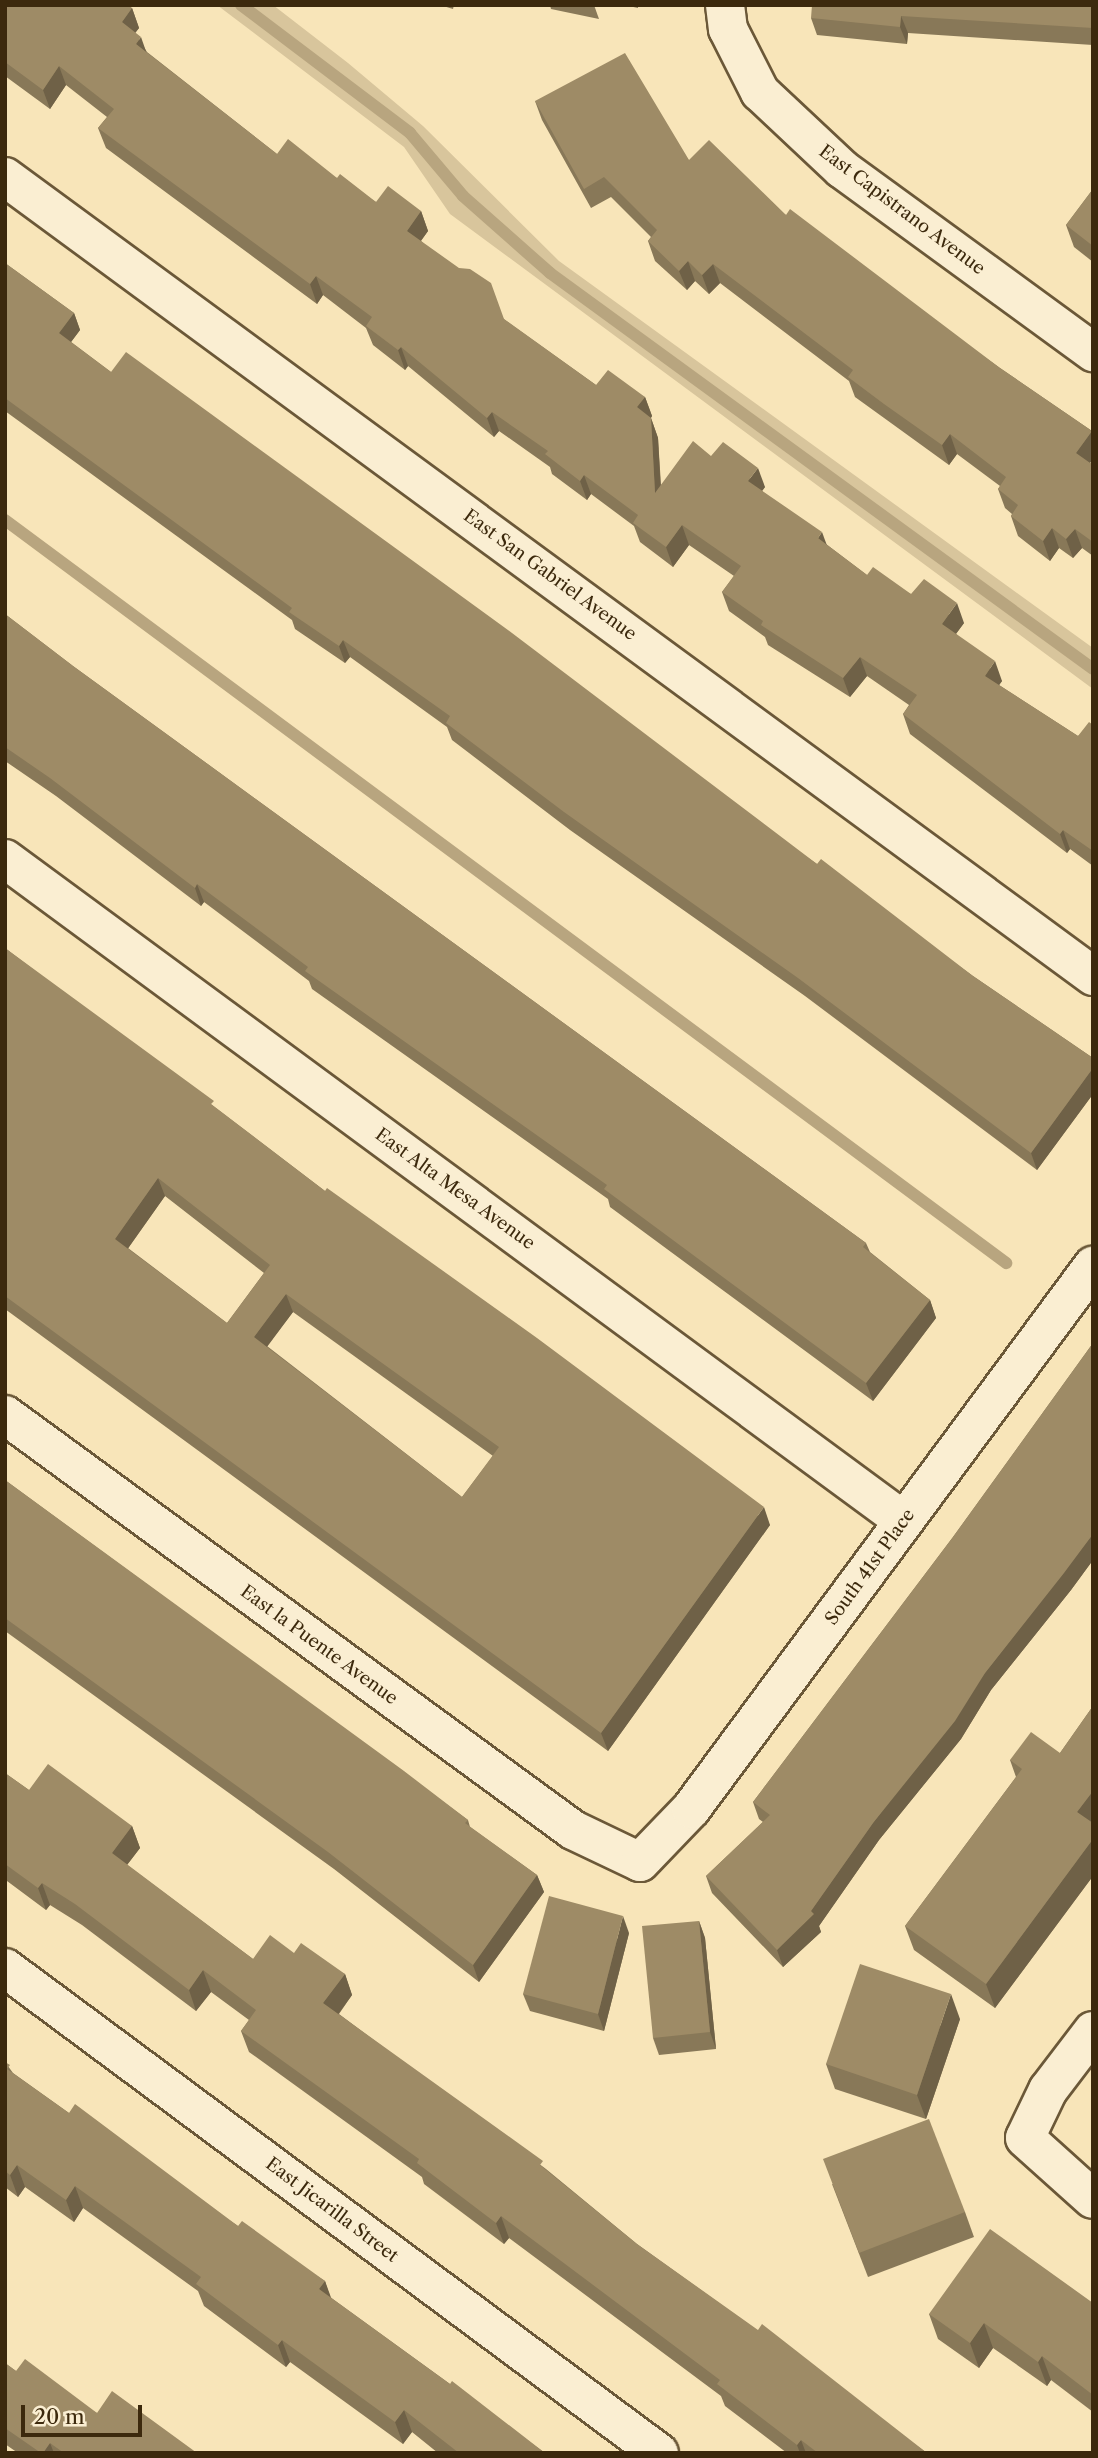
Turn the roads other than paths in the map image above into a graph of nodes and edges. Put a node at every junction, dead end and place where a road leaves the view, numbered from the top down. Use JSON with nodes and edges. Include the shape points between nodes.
{"nodes":[{"id":1,"x":725,"y":5,"type":"edge"},
{"id":2,"x":5,"y":177,"type":"edge"},
{"id":3,"x":1093,"y":352,"type":"edge"},
{"id":4,"x":5,"y":859,"type":"edge"},
{"id":5,"x":1093,"y":976,"type":"edge"},
{"id":6,"x":1093,"y":1266,"type":"edge"},
{"id":7,"x":5,"y":1415,"type":"edge"},
{"id":8,"x":904,"y":1521,"type":"junction"},
{"id":9,"x":640,"y":1862,"type":"joint"},
{"id":10,"x":5,"y":1968,"type":"edge"},
{"id":11,"x":1093,"y":2031,"type":"edge"},
{"id":12,"x":1093,"y":2199,"type":"edge"},
{"id":13,"x":659,"y":2453,"type":"edge"}],
"edges":[{"from":1,"to":3,"type":"street","name":"East Capistrano Avenue","via":[[728,29],[760,92],[842,169]]},
{"from":2,"to":5,"type":"street","name":"East San Gabriel Avenue"},
{"from":4,"to":8,"type":"street","name":"East Alta Mesa Avenue"},
{"from":6,"to":8,"type":"street","name":"South 41st Place"},
{"from":7,"to":9,"type":"street","name":"East la Puente Avenue","via":[[573,1830]]},
{"from":8,"to":9,"type":"street","name":"South 41st Place","via":[[691,1809]]},
{"from":10,"to":13,"type":"street","name":"East Jicarilla Street"},
{"from":11,"to":12,"type":"street","via":[[1048,2091],[1025,2138]]}]}
